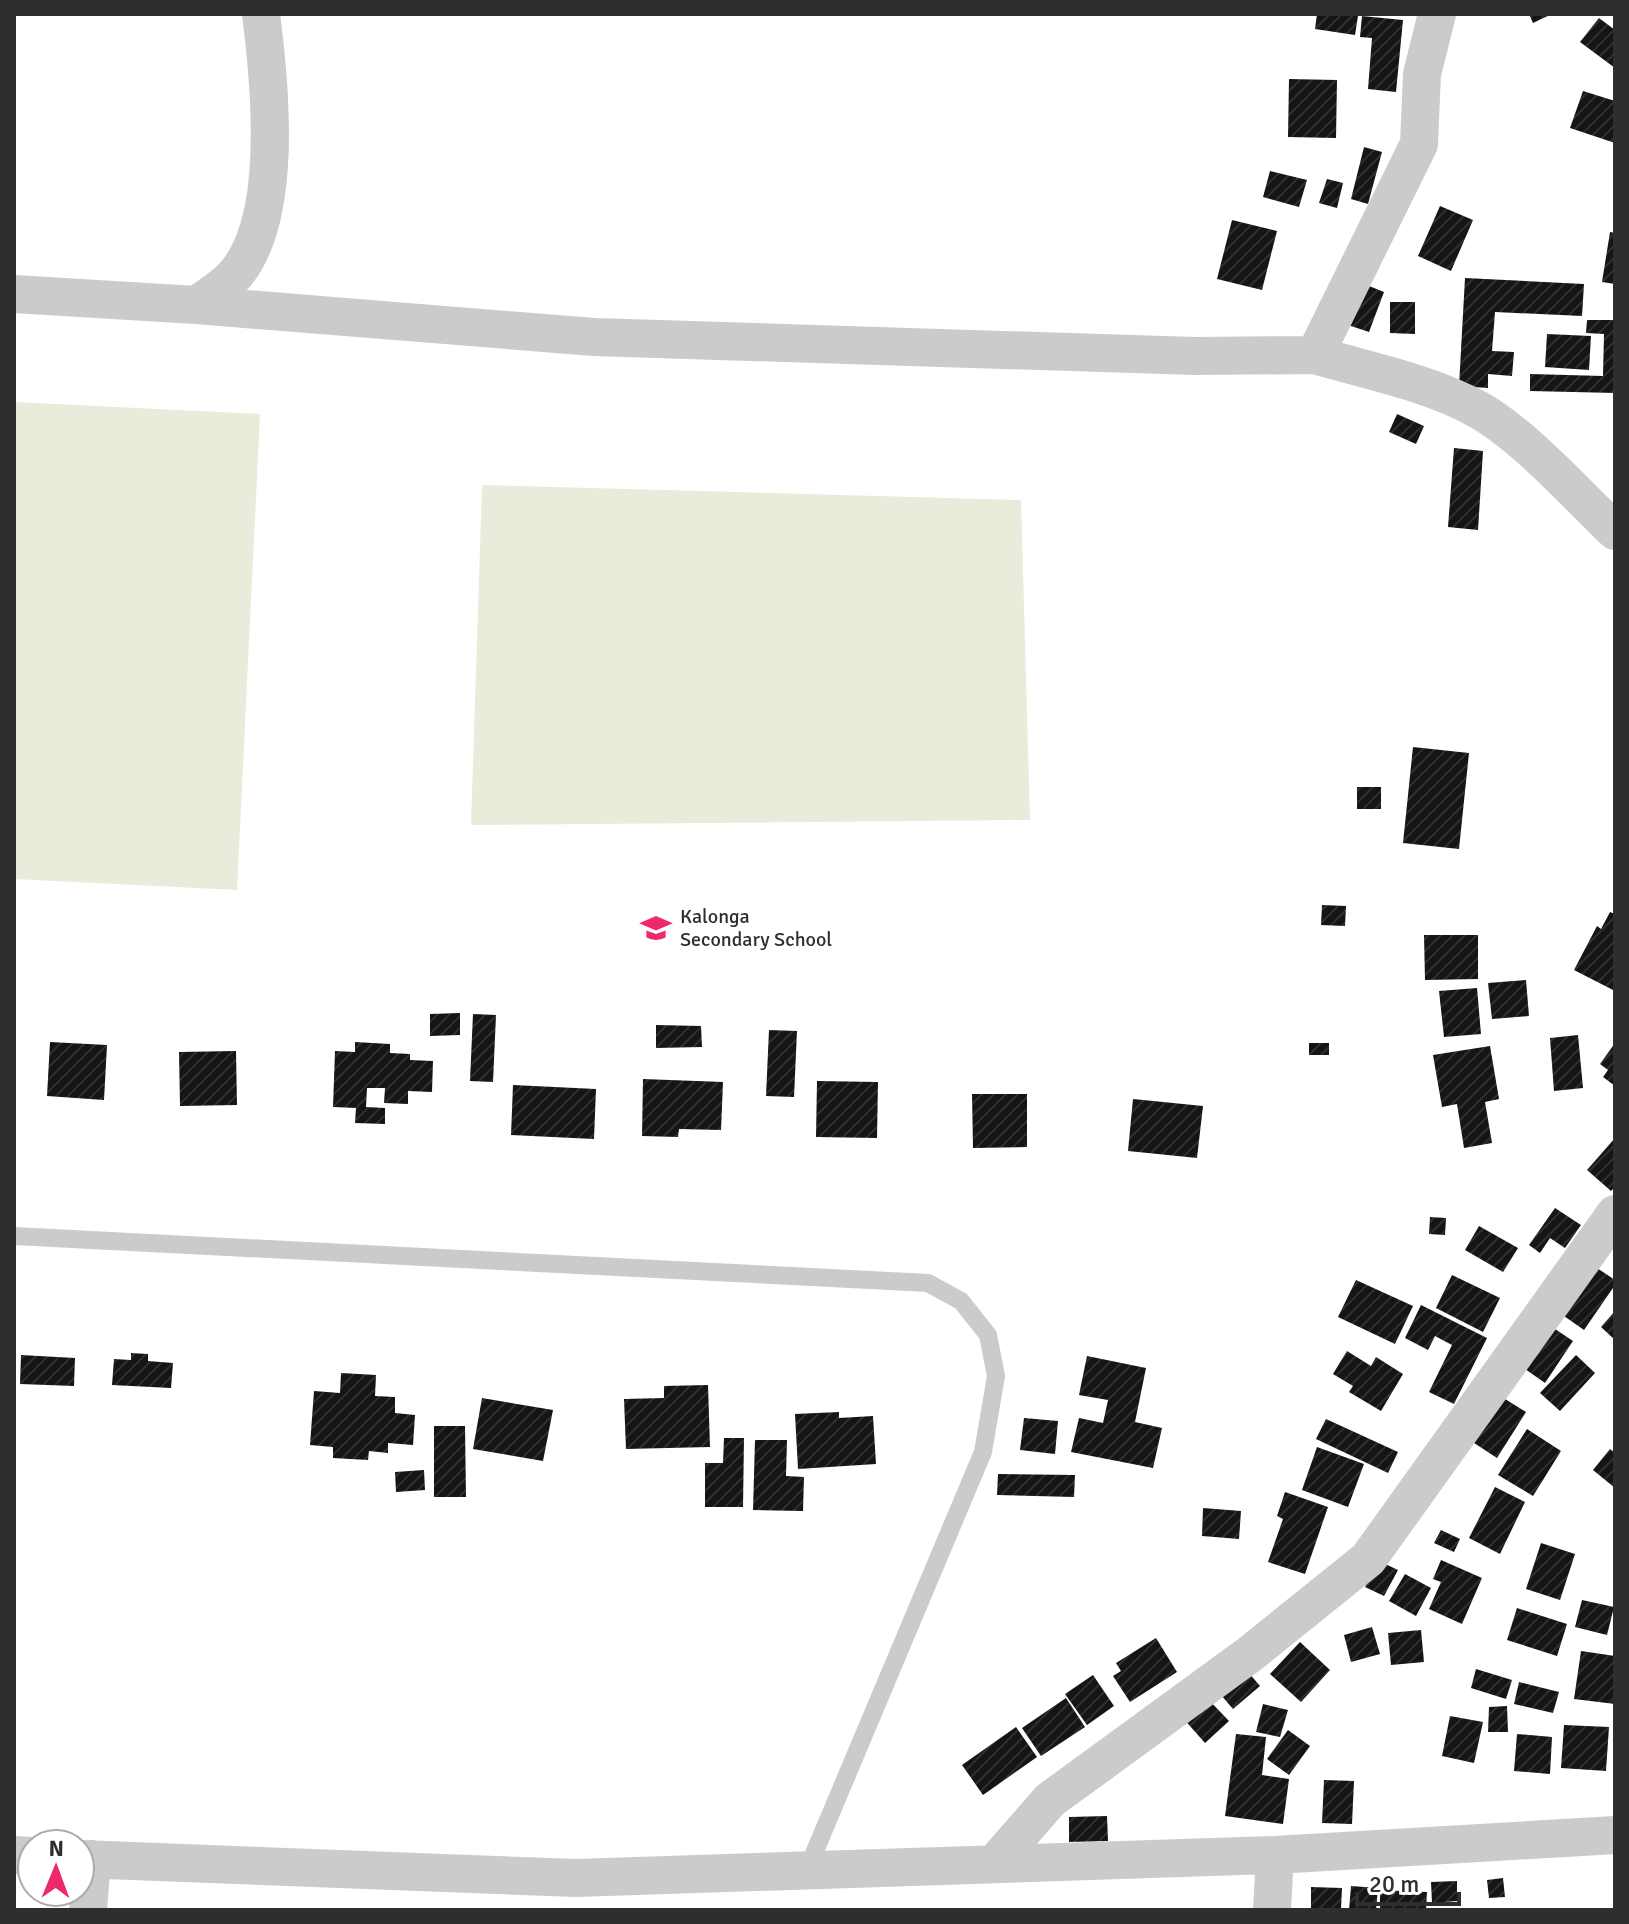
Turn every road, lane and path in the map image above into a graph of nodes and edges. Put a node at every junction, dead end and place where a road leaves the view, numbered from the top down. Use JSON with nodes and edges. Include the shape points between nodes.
{"nodes":[{"id":1,"x":261,"y":14,"type":"edge"},
{"id":2,"x":1437,"y":14,"type":"edge"},
{"id":3,"x":14,"y":294,"type":"edge"},
{"id":4,"x":196,"y":305,"type":"junction"},
{"id":5,"x":1315,"y":355,"type":"junction"},
{"id":6,"x":1615,"y":531,"type":"edge"},
{"id":7,"x":1615,"y":1214,"type":"edge"},
{"id":8,"x":14,"y":1236,"type":"edge"},
{"id":9,"x":1615,"y":1835,"type":"edge"},
{"id":10,"x":1275,"y":1855,"type":"junction"},
{"id":11,"x":96,"y":1859,"type":"edge"},
{"id":12,"x":994,"y":1864,"type":"junction"},
{"id":13,"x":807,"y":1870,"type":"junction"},
{"id":14,"x":1272,"y":1910,"type":"edge"}],
"edges":[{"from":1,"to":4,"type":"street","via":[[269,141],[259,234],[232,278]]},
{"from":2,"to":5,"type":"street","via":[[1422,74],[1419,144]]},
{"from":3,"to":4,"type":"street"},
{"from":4,"to":5,"type":"street","via":[[594,337]]},
{"from":5,"to":6,"type":"street","via":[[1422,386],[1478,409]]},
{"from":7,"to":12,"type":"street","via":[[1368,1559],[1250,1654],[1050,1800]]},
{"from":8,"to":13,"type":"lane","via":[[928,1283],[961,1301],[988,1335],[996,1376],[983,1452]]},
{"from":9,"to":10,"type":"street"},
{"from":10,"to":12,"type":"street"},
{"from":10,"to":14,"type":"street"},
{"from":11,"to":13,"type":"street","via":[[576,1878]]},
{"from":12,"to":13,"type":"street"}]}
